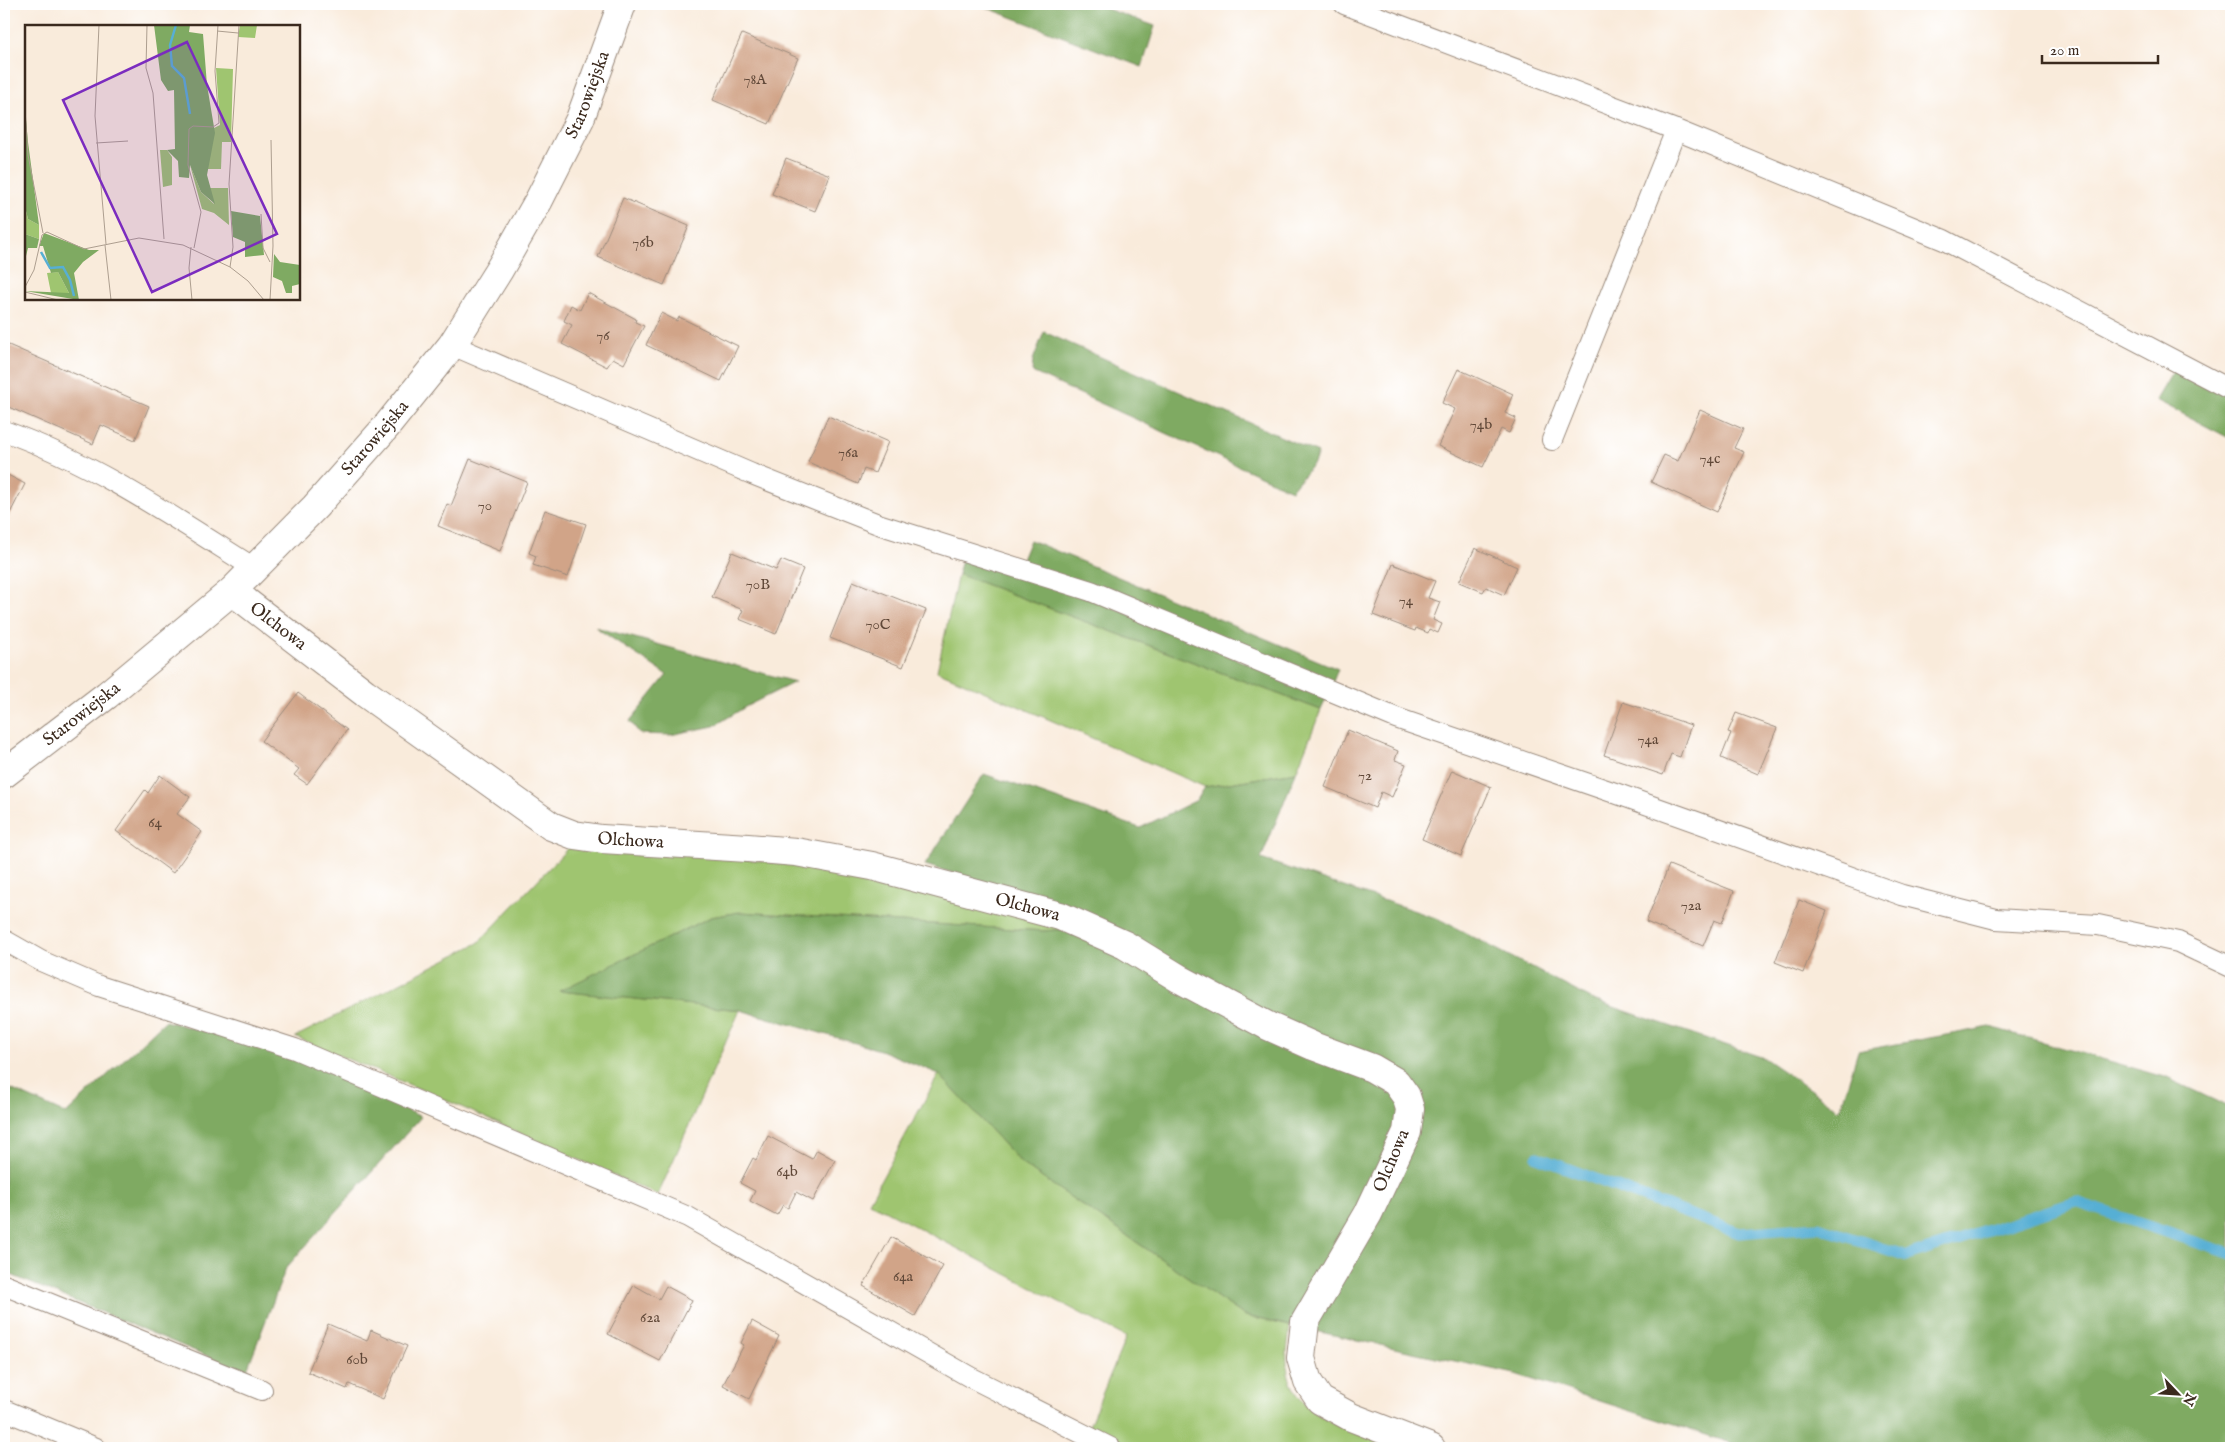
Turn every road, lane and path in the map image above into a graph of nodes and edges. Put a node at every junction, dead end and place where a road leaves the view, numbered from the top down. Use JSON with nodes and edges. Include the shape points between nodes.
{"nodes":[{"id":1,"x":622,"y":4,"type":"edge"},
{"id":2,"x":1344,"y":4,"type":"edge"},
{"id":3,"x":1676,"y":130,"type":"junction"},
{"id":4,"x":452,"y":345,"type":"junction"},
{"id":5,"x":2231,"y":390,"type":"edge"},
{"id":6,"x":4,"y":431,"type":"edge"},
{"id":7,"x":1552,"y":440,"type":"dead end"},
{"id":8,"x":254,"y":568,"type":"junction"},
{"id":9,"x":232,"y":591,"type":"junction"},
{"id":10,"x":4,"y":774,"type":"edge"},
{"id":11,"x":4,"y":940,"type":"edge"},
{"id":12,"x":2231,"y":967,"type":"edge"},
{"id":13,"x":4,"y":1285,"type":"edge"},
{"id":14,"x":262,"y":1390,"type":"dead end"},
{"id":15,"x":4,"y":1410,"type":"edge"},
{"id":16,"x":96,"y":1448,"type":"edge"},
{"id":17,"x":1111,"y":1448,"type":"edge"},
{"id":18,"x":1431,"y":1448,"type":"edge"}],
"edges":[{"from":1,"to":4,"type":"street","name":"Starowiejska","via":[[572,136],[508,255]]},
{"from":2,"to":3,"type":"lane"},
{"from":3,"to":5,"type":"lane","via":[[1944,240]]},
{"from":3,"to":7,"type":"lane"},
{"from":4,"to":8,"type":"street","name":"Starowiejska","via":[[315,507]]},
{"from":4,"to":12,"type":"lane","via":[[752,474],[878,524],[1091,591],[1396,718],[1902,895],[1996,919],[2098,925],[2178,942]]},
{"from":6,"to":8,"type":"lane","via":[[108,477]]},
{"from":8,"to":9,"type":"street","name":"Starowiejska"},
{"from":9,"to":10,"type":"street","name":"Starowiejska","via":[[107,696]]},
{"from":9,"to":18,"type":"street","name":"Olchowa","via":[[365,693],[551,826],[574,835],[602,839],[796,852],[872,866],[1060,916],[1125,946],[1268,1026],[1372,1068],[1396,1082],[1410,1109],[1407,1132],[1368,1214],[1305,1322],[1301,1358],[1308,1382],[1320,1400],[1351,1417]]},
{"from":11,"to":17,"type":"lane","via":[[41,961],[99,986],[295,1049],[688,1217],[970,1377]]},
{"from":13,"to":14,"type":"lane"},
{"from":15,"to":16,"type":"lane"}]}
